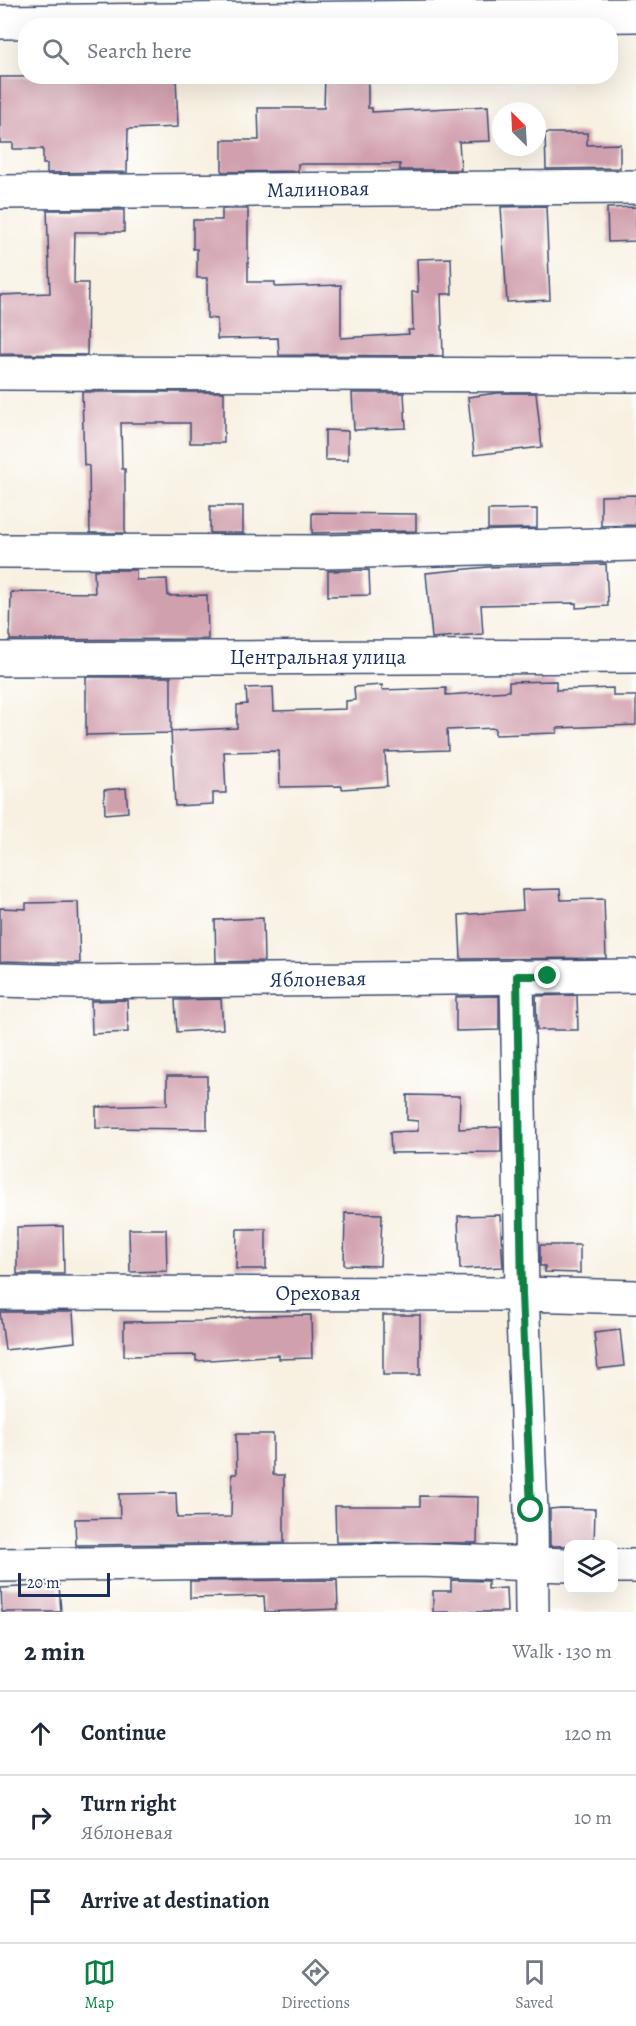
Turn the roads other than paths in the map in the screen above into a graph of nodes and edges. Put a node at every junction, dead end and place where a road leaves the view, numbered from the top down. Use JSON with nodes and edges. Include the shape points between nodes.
{"nodes":[{"id":1,"x":636,"y":15,"type":"edge"},
{"id":2,"x":318,"y":18,"type":"edge"},
{"id":3,"x":0,"y":21,"type":"edge"},
{"id":4,"x":18,"y":21,"type":"edge"},
{"id":5,"x":636,"y":187,"type":"edge"},
{"id":6,"x":0,"y":192,"type":"edge"},
{"id":7,"x":0,"y":373,"type":"edge"},
{"id":8,"x":636,"y":375,"type":"edge"},
{"id":9,"x":636,"y":544,"type":"edge"},
{"id":10,"x":0,"y":551,"type":"edge"},
{"id":11,"x":636,"y":656,"type":"edge"},
{"id":12,"x":0,"y":659,"type":"edge"},
{"id":13,"x":517,"y":976,"type":"junction"},
{"id":14,"x":636,"y":976,"type":"edge"},
{"id":15,"x":0,"y":980,"type":"edge"},
{"id":16,"x":0,"y":1293,"type":"edge"},
{"id":17,"x":522,"y":1294,"type":"junction"},
{"id":18,"x":636,"y":1297,"type":"edge"},
{"id":19,"x":532,"y":1564,"type":"junction"},
{"id":20,"x":0,"y":1565,"type":"edge"},
{"id":21,"x":564,"y":1565,"type":"edge"},
{"id":22,"x":618,"y":1566,"type":"edge"},
{"id":23,"x":636,"y":1566,"type":"edge"},
{"id":24,"x":532,"y":1612,"type":"edge"}],
"edges":[{"from":1,"to":2,"type":"street"},
{"from":3,"to":4,"type":"street"},
{"from":5,"to":6,"type":"street","name":"Малиновая"},
{"from":7,"to":8,"type":"street"},
{"from":9,"to":10,"type":"street","via":[[162,554]]},
{"from":11,"to":12,"type":"street","name":"Центральная улица"},
{"from":13,"to":14,"type":"street","name":"Яблоневая"},
{"from":13,"to":15,"type":"street","name":"Яблоневая"},
{"from":13,"to":17,"type":"street"},
{"from":16,"to":17,"type":"street","name":"Ореховая"},
{"from":17,"to":18,"type":"street","name":"Ореховая"},
{"from":17,"to":19,"type":"street"},
{"from":19,"to":20,"type":"street","via":[[420,1560]]},
{"from":19,"to":21,"type":"street"},
{"from":19,"to":24,"type":"street"},
{"from":22,"to":23,"type":"street"}]}
